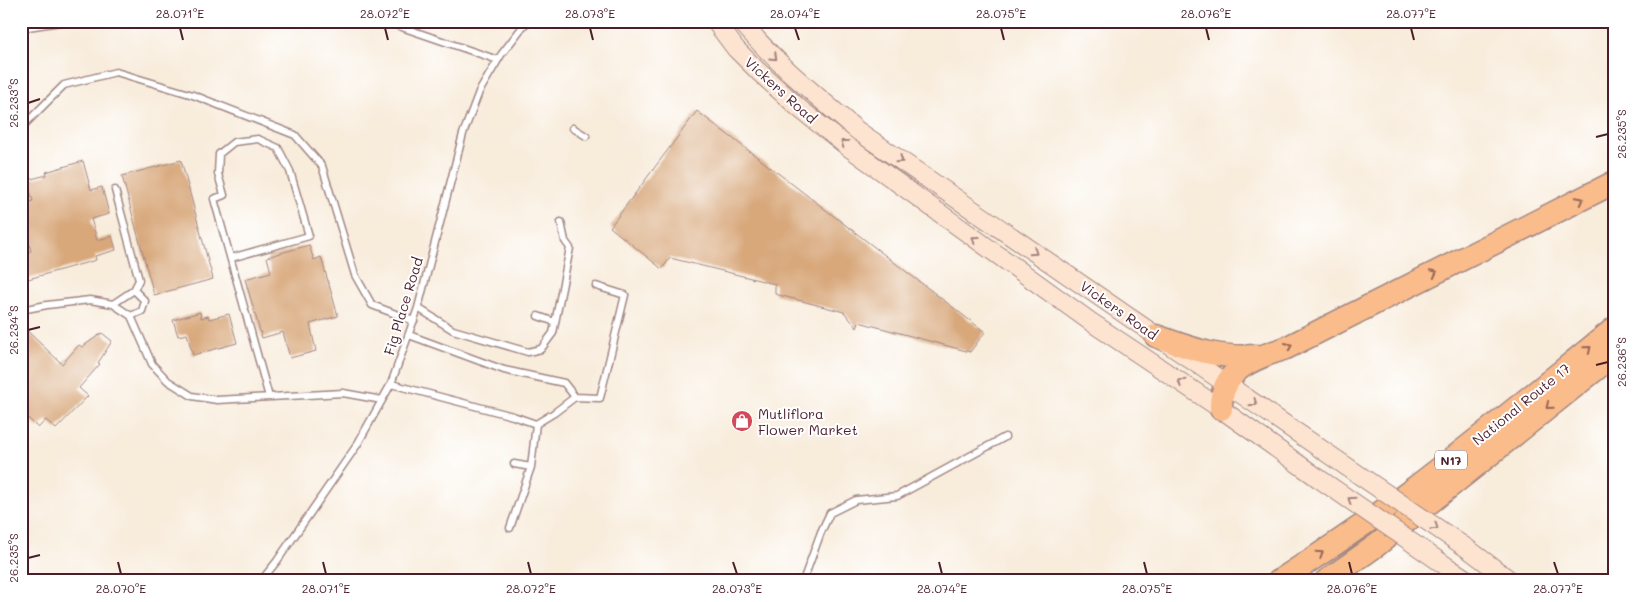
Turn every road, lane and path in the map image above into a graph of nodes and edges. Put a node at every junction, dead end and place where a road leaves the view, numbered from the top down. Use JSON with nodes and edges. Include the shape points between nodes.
{"nodes":[{"id":1,"x":68,"y":21,"type":"edge"},
{"id":2,"x":384,"y":21,"type":"edge"},
{"id":3,"x":530,"y":21,"type":"edge"},
{"id":4,"x":714,"y":21,"type":"edge"},
{"id":5,"x":741,"y":21,"type":"edge"},
{"id":6,"x":21,"y":28,"type":"edge"},
{"id":7,"x":498,"y":60,"type":"junction"},
{"id":8,"x":573,"y":128,"type":"dead end"},
{"id":9,"x":21,"y":130,"type":"edge"},
{"id":10,"x":586,"y":136,"type":"dead end"},
{"id":11,"x":1615,"y":182,"type":"edge"},
{"id":12,"x":115,"y":190,"type":"dead end"},
{"id":13,"x":561,"y":222,"type":"dead end"},
{"id":14,"x":230,"y":258,"type":"junction"},
{"id":15,"x":596,"y":286,"type":"dead end"},
{"id":16,"x":134,"y":290,"type":"junction"},
{"id":17,"x":113,"y":304,"type":"junction"},
{"id":18,"x":418,"y":308,"type":"junction"},
{"id":19,"x":21,"y":310,"type":"edge"},
{"id":20,"x":131,"y":316,"type":"junction"},
{"id":21,"x":538,"y":316,"type":"dead end"},
{"id":22,"x":414,"y":321,"type":"junction"},
{"id":23,"x":555,"y":322,"type":"junction"},
{"id":24,"x":1615,"y":328,"type":"edge"},
{"id":25,"x":409,"y":335,"type":"junction"},
{"id":26,"x":1156,"y":336,"type":"junction"},
{"id":27,"x":1615,"y":354,"type":"edge"},
{"id":28,"x":1261,"y":356,"type":"junction"},
{"id":29,"x":391,"y":384,"type":"junction"},
{"id":30,"x":1227,"y":384,"type":"junction"},
{"id":31,"x":268,"y":396,"type":"junction"},
{"id":32,"x":575,"y":397,"type":"junction"},
{"id":33,"x":382,"y":400,"type":"junction"},
{"id":34,"x":1221,"y":409,"type":"junction"},
{"id":35,"x":536,"y":424,"type":"junction"},
{"id":36,"x":1006,"y":437,"type":"dead end"},
{"id":37,"x":514,"y":464,"type":"dead end"},
{"id":38,"x":531,"y":467,"type":"junction"},
{"id":39,"x":510,"y":528,"type":"dead end"},
{"id":40,"x":261,"y":581,"type":"edge"},
{"id":41,"x":803,"y":581,"type":"edge"},
{"id":42,"x":1279,"y":581,"type":"edge"},
{"id":43,"x":1326,"y":581,"type":"edge"},
{"id":44,"x":1469,"y":581,"type":"edge"},
{"id":45,"x":1511,"y":581,"type":"edge"}],
"edges":[{"from":1,"to":6,"type":"lane"},
{"from":2,"to":7,"type":"lane"},
{"from":3,"to":7,"type":"lane","name":"Fig Place Road"},
{"from":34,"to":4,"type":"main road","name":"Vickers Road","one_way":true,"via":[[1092,322],[848,147],[759,72]]},
{"from":5,"to":26,"type":"main road","name":"Vickers Road","one_way":true,"via":[[767,51],[858,130]]},
{"from":7,"to":18,"type":"lane","name":"Fig Place Road","via":[[479,92],[463,134]]},
{"from":8,"to":10,"type":"lane"},
{"from":9,"to":22,"type":"lane","via":[[64,85],[116,72],[193,95],[295,134],[322,166],[355,275],[372,305]]},
{"from":28,"to":11,"type":"highway","one_way":true,"via":[[1286,348]]},
{"from":12,"to":16,"type":"lane","via":[[139,280]]},
{"from":13,"to":23,"type":"lane","via":[[570,248]]},
{"from":14,"to":14,"type":"lane","via":[[214,199],[224,195],[218,174],[219,154],[234,142],[258,139],[278,148],[290,171],[309,236]]},
{"from":14,"to":31,"type":"lane"},
{"from":15,"to":32,"type":"lane","via":[[625,295],[600,398]]},
{"from":16,"to":17,"type":"lane"},
{"from":16,"to":20,"type":"lane","via":[[145,302],[142,311]]},
{"from":17,"to":19,"type":"lane","via":[[90,300]]},
{"from":17,"to":20,"type":"lane"},
{"from":18,"to":22,"type":"lane","name":"Fig Place Road"},
{"from":18,"to":23,"type":"lane","via":[[453,330],[528,352],[541,349],[553,333]]},
{"from":20,"to":31,"type":"lane","via":[[152,364],[168,381],[192,396],[216,400]]},
{"from":21,"to":23,"type":"lane"},
{"from":22,"to":25,"type":"lane","name":"Fig Place Road"},
{"from":42,"to":24,"type":"highway","name":"National Route 17","number":"N17","one_way":true,"via":[[1413,489]]},
{"from":25,"to":29,"type":"lane","name":"Fig Place Road"},
{"from":25,"to":32,"type":"lane","via":[[504,370],[564,383]]},
{"from":26,"to":28,"type":"highway","via":[[1214,355],[1230,358]]},
{"from":26,"to":30,"type":"main road","name":"Vickers Road"},
{"from":27,"to":43,"type":"highway","number":"N17","one_way":true,"via":[[1377,545]]},
{"from":28,"to":30,"type":"highway","via":[[1235,371]]},
{"from":29,"to":33,"type":"lane","name":"Fig Place Road"},
{"from":29,"to":35,"type":"lane"},
{"from":30,"to":34,"type":"highway","via":[[1222,394]]},
{"from":30,"to":45,"type":"main road","name":"Vickers Road","one_way":true,"bridge":true},
{"from":31,"to":33,"type":"lane","via":[[344,393]]},
{"from":32,"to":35,"type":"lane"},
{"from":33,"to":40,"type":"lane","name":"Fig Place Road","via":[[358,445]]},
{"from":44,"to":34,"type":"main road","name":"Vickers Road","one_way":true,"bridge":true},
{"from":35,"to":38,"type":"lane"},
{"from":36,"to":41,"type":"lane","via":[[897,496],[856,500],[830,513]]},
{"from":37,"to":38,"type":"lane"},
{"from":38,"to":39,"type":"lane"}]}
